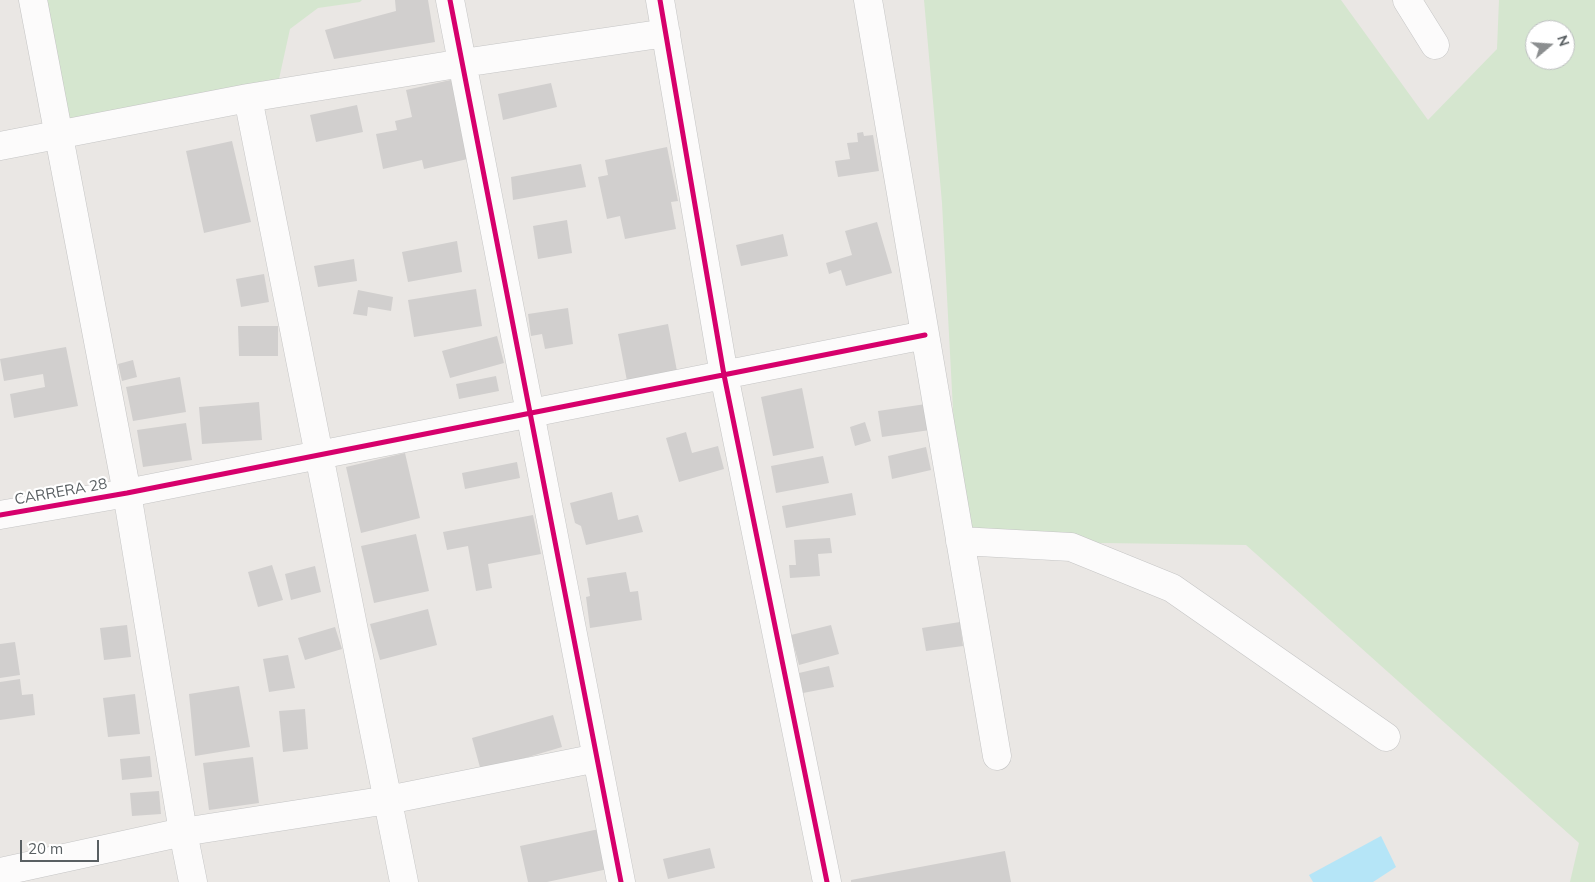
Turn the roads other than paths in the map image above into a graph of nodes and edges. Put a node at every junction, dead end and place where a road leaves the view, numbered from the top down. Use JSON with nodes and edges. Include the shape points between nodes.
{"nodes":[{"id":1,"x":33,"y":0,"type":"edge"},
{"id":2,"x":450,"y":0,"type":"edge"},
{"id":3,"x":660,"y":0,"type":"edge"},
{"id":4,"x":868,"y":0,"type":"edge"},
{"id":5,"x":1408,"y":0,"type":"edge"},
{"id":6,"x":666,"y":33,"type":"junction"},
{"id":7,"x":1435,"y":45,"type":"dead end"},
{"id":8,"x":463,"y":62,"type":"junction"},
{"id":9,"x":248,"y":98,"type":"junction"},
{"id":10,"x":58,"y":136,"type":"junction"},
{"id":11,"x":0,"y":146,"type":"edge"},
{"id":12,"x":925,"y":335,"type":"junction"},
{"id":13,"x":724,"y":375,"type":"junction"},
{"id":14,"x":530,"y":413,"type":"junction"},
{"id":15,"x":319,"y":455,"type":"junction"},
{"id":16,"x":127,"y":493,"type":"junction"},
{"id":17,"x":0,"y":515,"type":"edge"},
{"id":18,"x":960,"y":541,"type":"junction"},
{"id":19,"x":1386,"y":737,"type":"dead end"},
{"id":20,"x":997,"y":756,"type":"dead end"},
{"id":21,"x":597,"y":758,"type":"junction"},
{"id":22,"x":388,"y":800,"type":"junction"},
{"id":23,"x":183,"y":832,"type":"junction"},
{"id":24,"x":0,"y":872,"type":"edge"},
{"id":25,"x":193,"y":882,"type":"edge"},
{"id":26,"x":404,"y":882,"type":"edge"},
{"id":27,"x":621,"y":882,"type":"edge"},
{"id":28,"x":827,"y":882,"type":"edge"}],
"edges":[{"from":1,"to":10,"type":"street"},
{"from":2,"to":8,"type":"street"},
{"from":3,"to":6,"type":"street"},
{"from":4,"to":12,"type":"street"},
{"from":5,"to":7,"type":"street"},
{"from":6,"to":8,"type":"street"},
{"from":6,"to":13,"type":"street"},
{"from":8,"to":9,"type":"street"},
{"from":8,"to":14,"type":"street"},
{"from":9,"to":10,"type":"street"},
{"from":9,"to":15,"type":"street"},
{"from":10,"to":11,"type":"street"},
{"from":10,"to":16,"type":"street"},
{"from":12,"to":13,"type":"street","name":"CARRERA 28"},
{"from":12,"to":18,"type":"street"},
{"from":13,"to":14,"type":"street","name":"CARRERA 28"},
{"from":13,"to":28,"type":"street"},
{"from":14,"to":15,"type":"street","name":"CARRERA 28"},
{"from":14,"to":21,"type":"street"},
{"from":15,"to":16,"type":"street","name":"CARRERA 28"},
{"from":15,"to":22,"type":"street"},
{"from":16,"to":17,"type":"street","name":"CARRERA 28"},
{"from":16,"to":23,"type":"street"},
{"from":18,"to":19,"type":"street","via":[[1070,547],[1172,588]]},
{"from":18,"to":20,"type":"street"},
{"from":21,"to":22,"type":"street"},
{"from":21,"to":27,"type":"street"},
{"from":22,"to":23,"type":"street"},
{"from":22,"to":26,"type":"street"},
{"from":23,"to":24,"type":"street"},
{"from":23,"to":25,"type":"street"}]}
